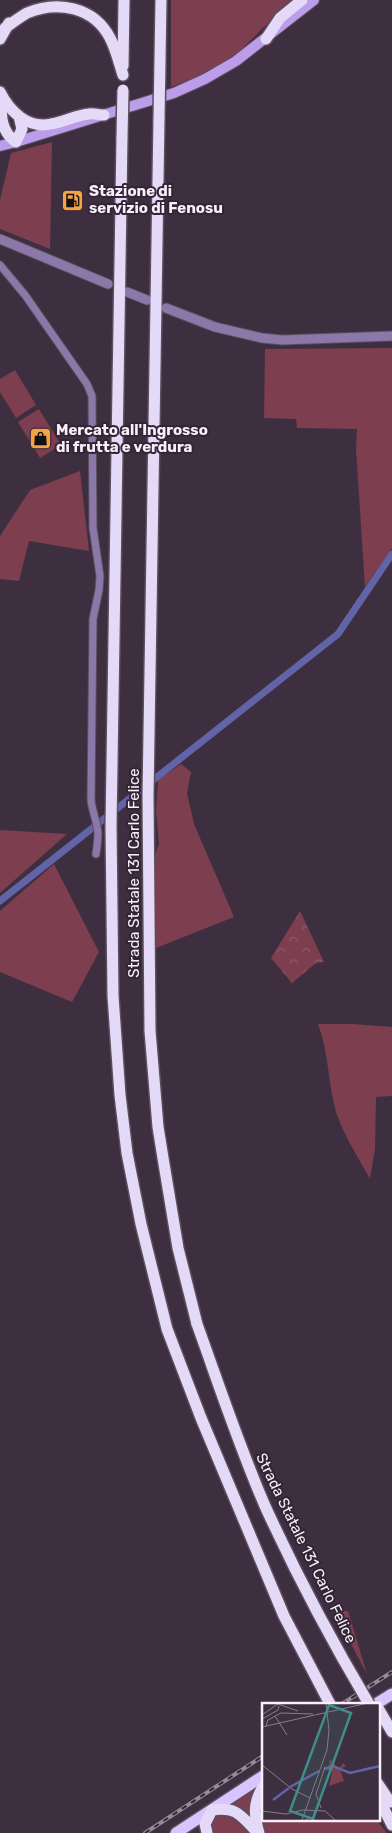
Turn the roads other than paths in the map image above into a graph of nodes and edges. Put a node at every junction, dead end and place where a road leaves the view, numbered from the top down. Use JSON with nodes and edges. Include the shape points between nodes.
{"nodes":[{"id":1,"x":41,"y":0,"type":"edge"},
{"id":2,"x":124,"y":0,"type":"edge"},
{"id":3,"x":161,"y":0,"type":"edge"},
{"id":4,"x":302,"y":0,"type":"edge"},
{"id":5,"x":314,"y":0,"type":"edge"},
{"id":6,"x":5,"y":28,"type":"junction"},
{"id":7,"x":0,"y":39,"type":"edge"},
{"id":8,"x":266,"y":39,"type":"junction"},
{"id":9,"x":123,"y":75,"type":"junction"},
{"id":10,"x":0,"y":93,"type":"edge"},
{"id":11,"x":104,"y":115,"type":"junction"},
{"id":12,"x":19,"y":116,"type":"junction"},
{"id":13,"x":16,"y":142,"type":"junction"},
{"id":14,"x":0,"y":146,"type":"edge"},
{"id":15,"x":0,"y":239,"type":"edge"},
{"id":16,"x":0,"y":265,"type":"edge"},
{"id":17,"x":108,"y":284,"type":"dead end"},
{"id":18,"x":128,"y":292,"type":"dead end"},
{"id":19,"x":147,"y":300,"type":"dead end"},
{"id":20,"x":166,"y":308,"type":"dead end"},
{"id":21,"x":392,"y":336,"type":"edge"},
{"id":22,"x":96,"y":854,"type":"dead end"},
{"id":23,"x":314,"y":1607,"type":"junction"},
{"id":24,"x":392,"y":1694,"type":"edge"},
{"id":25,"x":329,"y":1703,"type":"edge"},
{"id":26,"x":368,"y":1703,"type":"edge"},
{"id":27,"x":375,"y":1703,"type":"edge"},
{"id":28,"x":378,"y":1703,"type":"edge"},
{"id":29,"x":380,"y":1711,"type":"edge"},
{"id":30,"x":380,"y":1723,"type":"edge"},
{"id":31,"x":392,"y":1732,"type":"edge"},
{"id":32,"x":392,"y":1744,"type":"edge"},
{"id":33,"x":262,"y":1777,"type":"edge"},
{"id":34,"x":262,"y":1789,"type":"edge"},
{"id":35,"x":380,"y":1790,"type":"edge"},
{"id":36,"x":380,"y":1792,"type":"edge"},
{"id":37,"x":392,"y":1806,"type":"edge"},
{"id":38,"x":212,"y":1810,"type":"junction"},
{"id":39,"x":392,"y":1825,"type":"edge"},
{"id":40,"x":176,"y":1833,"type":"edge"},
{"id":41,"x":207,"y":1833,"type":"edge"},
{"id":42,"x":258,"y":1833,"type":"edge"}],
"edges":[{"from":1,"to":6,"type":"highway","via":[[24,8]]},
{"from":2,"to":9,"type":"highway"},
{"from":3,"to":23,"type":"highway","name":"Strada Statale 131 Carlo Felice","bridge":true,"via":[[148,768],[150,1031],[158,1127],[178,1248],[198,1324],[240,1446]]},
{"from":4,"to":8,"type":"highway","via":[[280,18]]},
{"from":5,"to":8,"type":"main road"},
{"from":6,"to":7,"type":"highway"},
{"from":6,"to":9,"type":"highway","via":[[28,12],[53,4],[72,6],[92,15],[111,38]]},
{"from":8,"to":11,"type":"main road","via":[[205,79],[174,93]]},
{"from":9,"to":25,"type":"highway","name":"Strada Statale 131 Carlo Felice","bridge":true,"via":[[111,826],[113,996],[127,1153],[167,1329],[284,1616]]},
{"from":10,"to":12,"type":"highway"},
{"from":10,"to":13,"type":"highway","via":[[1,128],[8,138]]},
{"from":11,"to":12,"type":"highway","via":[[88,114],[38,125]]},
{"from":11,"to":13,"type":"main road"},
{"from":12,"to":13,"type":"highway","via":[[22,130]]},
{"from":13,"to":14,"type":"main road"},
{"from":15,"to":17,"type":"street"},
{"from":16,"to":22,"type":"street","via":[[43,320],[92,396],[93,528],[100,576],[92,638],[91,800],[98,834]]},
{"from":18,"to":19,"type":"street"},
{"from":20,"to":21,"type":"street","via":[[215,327],[262,338]]},
{"from":23,"to":26,"type":"highway","name":"Strada Statale 131 Carlo Felice","bridge":true},
{"from":23,"to":27,"type":"highway","bridge":true,"via":[[329,1624]]},
{"from":24,"to":28,"type":"main road"},
{"from":29,"to":31,"type":"highway"},
{"from":30,"to":32,"type":"highway"},
{"from":33,"to":38,"type":"main road"},
{"from":34,"to":42,"type":"highway","via":[[256,1802]]},
{"from":35,"to":37,"type":"highway"},
{"from":36,"to":39,"type":"highway"},
{"from":38,"to":40,"type":"main road"},
{"from":38,"to":41,"type":"highway","via":[[205,1824]]},
{"from":38,"to":42,"type":"highway","via":[[233,1810]]}]}
